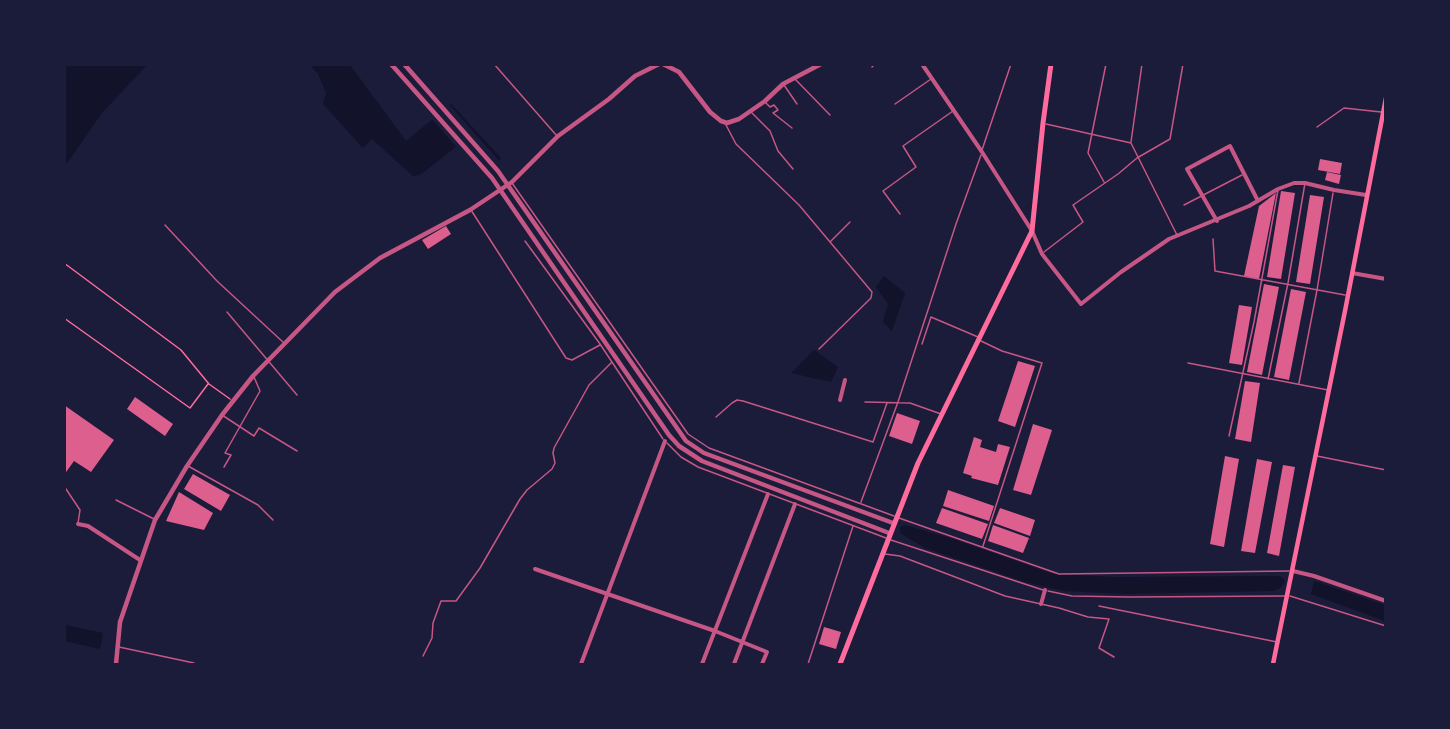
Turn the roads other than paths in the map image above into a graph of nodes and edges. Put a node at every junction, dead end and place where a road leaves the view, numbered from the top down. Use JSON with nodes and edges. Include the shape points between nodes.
{"nodes":[{"id":1,"x":391,"y":64,"type":"edge"},
{"id":2,"x":404,"y":64,"type":"edge"},
{"id":3,"x":494,"y":64,"type":"edge"},
{"id":4,"x":661,"y":64,"type":"edge"},
{"id":5,"x":821,"y":64,"type":"edge"},
{"id":6,"x":875,"y":64,"type":"edge"},
{"id":7,"x":922,"y":64,"type":"edge"},
{"id":8,"x":1011,"y":64,"type":"edge"},
{"id":9,"x":1052,"y":64,"type":"edge"},
{"id":10,"x":1106,"y":64,"type":"edge"},
{"id":11,"x":1142,"y":64,"type":"edge"},
{"id":12,"x":1183,"y":64,"type":"edge"},
{"id":13,"x":812,"y":66,"type":"edge"},
{"id":14,"x":872,"y":67,"type":"dead end"},
{"id":15,"x":794,"y":78,"type":"junction"},
{"id":16,"x":932,"y":78,"type":"junction"},
{"id":17,"x":783,"y":84,"type":"junction"},
{"id":18,"x":1386,"y":98,"type":"edge"},
{"id":19,"x":765,"y":101,"type":"junction"},
{"id":20,"x":797,"y":104,"type":"dead end"},
{"id":21,"x":895,"y":104,"type":"dead end"},
{"id":22,"x":751,"y":111,"type":"junction"},
{"id":23,"x":954,"y":111,"type":"junction"},
{"id":24,"x":1382,"y":112,"type":"junction"},
{"id":25,"x":830,"y":115,"type":"dead end"},
{"id":26,"x":726,"y":123,"type":"junction"},
{"id":27,"x":1043,"y":123,"type":"junction"},
{"id":28,"x":1317,"y":127,"type":"dead end"},
{"id":29,"x":792,"y":128,"type":"dead end"},
{"id":30,"x":1092,"y":134,"type":"junction"},
{"id":31,"x":558,"y":136,"type":"junction"},
{"id":32,"x":1131,"y":143,"type":"junction"},
{"id":33,"x":982,"y":152,"type":"junction"},
{"id":34,"x":1137,"y":158,"type":"junction"},
{"id":35,"x":793,"y":169,"type":"dead end"},
{"id":36,"x":1243,"y":175,"type":"junction"},
{"id":37,"x":512,"y":182,"type":"junction"},
{"id":38,"x":1104,"y":183,"type":"junction"},
{"id":39,"x":1305,"y":183,"type":"junction"},
{"id":40,"x":1278,"y":189,"type":"junction"},
{"id":41,"x":1334,"y":190,"type":"junction"},
{"id":42,"x":1366,"y":195,"type":"junction"},
{"id":43,"x":1203,"y":196,"type":"junction"},
{"id":44,"x":1258,"y":201,"type":"junction"},
{"id":45,"x":1184,"y":205,"type":"dead end"},
{"id":46,"x":470,"y":210,"type":"junction"},
{"id":47,"x":900,"y":214,"type":"dead end"},
{"id":48,"x":1217,"y":221,"type":"junction"},
{"id":49,"x":850,"y":222,"type":"dead end"},
{"id":50,"x":165,"y":225,"type":"dead end"},
{"id":51,"x":1032,"y":231,"type":"junction"},
{"id":52,"x":1177,"y":236,"type":"junction"},
{"id":53,"x":1213,"y":239,"type":"dead end"},
{"id":54,"x":525,"y":241,"type":"dead end"},
{"id":55,"x":830,"y":242,"type":"junction"},
{"id":56,"x":1042,"y":254,"type":"junction"},
{"id":57,"x":1352,"y":273,"type":"junction"},
{"id":58,"x":1386,"y":279,"type":"edge"},
{"id":59,"x":1262,"y":280,"type":"junction"},
{"id":60,"x":1288,"y":283,"type":"junction"},
{"id":61,"x":1317,"y":290,"type":"junction"},
{"id":62,"x":1347,"y":296,"type":"junction"},
{"id":63,"x":228,"y":312,"type":"dead end"},
{"id":64,"x":978,"y":339,"type":"junction"},
{"id":65,"x":284,"y":343,"type":"junction"},
{"id":66,"x":600,"y":344,"type":"junction"},
{"id":67,"x":922,"y":344,"type":"dead end"},
{"id":68,"x":819,"y":348,"type":"dead end"},
{"id":69,"x":268,"y":361,"type":"junction"},
{"id":70,"x":612,"y":362,"type":"junction"},
{"id":71,"x":1188,"y":363,"type":"dead end"},
{"id":72,"x":1242,"y":374,"type":"junction"},
{"id":73,"x":254,"y":376,"type":"junction"},
{"id":74,"x":845,"y":380,"type":"dead end"},
{"id":75,"x":1268,"y":380,"type":"junction"},
{"id":76,"x":1299,"y":383,"type":"junction"},
{"id":77,"x":1329,"y":391,"type":"junction"},
{"id":78,"x":297,"y":395,"type":"dead end"},
{"id":79,"x":840,"y":400,"type":"dead end"},
{"id":80,"x":865,"y":402,"type":"dead end"},
{"id":81,"x":898,"y":402,"type":"junction"},
{"id":82,"x":887,"y":403,"type":"junction"},
{"id":83,"x":942,"y":414,"type":"junction"},
{"id":84,"x":222,"y":415,"type":"junction"},
{"id":85,"x":716,"y":417,"type":"dead end"},
{"id":86,"x":240,"y":426,"type":"junction"},
{"id":87,"x":1229,"y":436,"type":"dead end"},
{"id":88,"x":665,"y":441,"type":"junction"},
{"id":89,"x":297,"y":451,"type":"dead end"},
{"id":90,"x":1316,"y":456,"type":"junction"},
{"id":91,"x":188,"y":466,"type":"junction"},
{"id":92,"x":224,"y":467,"type":"dead end"},
{"id":93,"x":1386,"y":470,"type":"edge"},
{"id":94,"x":64,"y":486,"type":"edge"},
{"id":95,"x":768,"y":494,"type":"junction"},
{"id":96,"x":116,"y":500,"type":"dead end"},
{"id":97,"x":861,"y":503,"type":"junction"},
{"id":98,"x":795,"y":504,"type":"junction"},
{"id":99,"x":896,"y":517,"type":"junction"},
{"id":100,"x":155,"y":520,"type":"junction"},
{"id":101,"x":273,"y":520,"type":"dead end"},
{"id":102,"x":893,"y":523,"type":"junction"},
{"id":103,"x":78,"y":524,"type":"joint"},
{"id":104,"x":853,"y":525,"type":"junction"},
{"id":105,"x":888,"y":536,"type":"junction"},
{"id":106,"x":983,"y":546,"type":"junction"},
{"id":107,"x":882,"y":554,"type":"junction"},
{"id":108,"x":140,"y":560,"type":"junction"},
{"id":109,"x":535,"y":569,"type":"dead end"},
{"id":110,"x":1293,"y":572,"type":"junction"},
{"id":111,"x":1045,"y":590,"type":"junction"},
{"id":112,"x":607,"y":594,"type":"junction"},
{"id":113,"x":1288,"y":595,"type":"junction"},
{"id":114,"x":1386,"y":601,"type":"edge"},
{"id":115,"x":1041,"y":604,"type":"junction"},
{"id":116,"x":1099,"y":606,"type":"dead end"},
{"id":117,"x":1386,"y":626,"type":"edge"},
{"id":118,"x":715,"y":631,"type":"junction"},
{"id":119,"x":742,"y":642,"type":"junction"},
{"id":120,"x":1278,"y":642,"type":"junction"},
{"id":121,"x":118,"y":646,"type":"junction"},
{"id":122,"x":423,"y":656,"type":"dead end"},
{"id":123,"x":1114,"y":657,"type":"dead end"},
{"id":124,"x":194,"y":663,"type":"edge"},
{"id":125,"x":116,"y":664,"type":"edge"},
{"id":126,"x":581,"y":664,"type":"edge"},
{"id":127,"x":702,"y":664,"type":"edge"},
{"id":128,"x":734,"y":664,"type":"edge"},
{"id":129,"x":762,"y":664,"type":"edge"},
{"id":130,"x":808,"y":664,"type":"edge"},
{"id":131,"x":840,"y":664,"type":"edge"},
{"id":132,"x":1273,"y":664,"type":"edge"}],
"edges":[{"from":1,"to":105,"type":"street","via":[[492,178],[669,435],[689,454]]},
{"from":2,"to":102,"type":"street","via":[[498,171],[692,446]]},
{"from":3,"to":31,"type":"lane"},
{"from":4,"to":26,"type":"street","via":[[680,72],[711,112]]},
{"from":4,"to":31,"type":"street","via":[[635,76]]},
{"from":5,"to":13,"type":"street"},
{"from":6,"to":14,"type":"lane"},
{"from":7,"to":16,"type":"street"},
{"from":8,"to":33,"type":"lane"},
{"from":9,"to":27,"type":"main road"},
{"from":10,"to":30,"type":"lane"},
{"from":11,"to":32,"type":"lane"},
{"from":12,"to":34,"type":"lane","via":[[1170,139]]},
{"from":13,"to":15,"type":"street"},
{"from":15,"to":17,"type":"street"},
{"from":15,"to":25,"type":"lane"},
{"from":16,"to":21,"type":"lane"},
{"from":16,"to":23,"type":"street"},
{"from":17,"to":19,"type":"street"},
{"from":17,"to":20,"type":"lane"},
{"from":18,"to":24,"type":"main road"},
{"from":19,"to":22,"type":"street"},
{"from":19,"to":29,"type":"lane","via":[[770,107],[774,105],[778,110],[773,113]]},
{"from":22,"to":26,"type":"street"},
{"from":22,"to":35,"type":"lane","via":[[770,131],[778,151]]},
{"from":23,"to":33,"type":"street"},
{"from":23,"to":47,"type":"lane","via":[[903,146],[916,166],[883,191]]},
{"from":24,"to":28,"type":"lane","via":[[1344,108]]},
{"from":24,"to":42,"type":"main road"},
{"from":26,"to":55,"type":"lane","via":[[736,144]]},
{"from":27,"to":30,"type":"lane"},
{"from":27,"to":51,"type":"main road"},
{"from":30,"to":32,"type":"lane"},
{"from":30,"to":38,"type":"lane","via":[[1088,153]]},
{"from":31,"to":37,"type":"street"},
{"from":32,"to":34,"type":"lane"},
{"from":33,"to":51,"type":"street"},
{"from":33,"to":81,"type":"lane"},
{"from":34,"to":38,"type":"lane"},
{"from":34,"to":52,"type":"lane"},
{"from":36,"to":43,"type":"lane"},
{"from":36,"to":43,"type":"street","via":[[1230,146],[1186,169]]},
{"from":36,"to":44,"type":"street"},
{"from":37,"to":46,"type":"street"},
{"from":37,"to":97,"type":"lane","via":[[693,439]]},
{"from":38,"to":56,"type":"lane","via":[[1073,205],[1083,222]]},
{"from":39,"to":40,"type":"street"},
{"from":39,"to":41,"type":"street"},
{"from":39,"to":60,"type":"lane"},
{"from":40,"to":44,"type":"street"},
{"from":40,"to":59,"type":"lane"},
{"from":41,"to":42,"type":"street"},
{"from":41,"to":61,"type":"lane"},
{"from":42,"to":57,"type":"main road"},
{"from":43,"to":45,"type":"lane"},
{"from":43,"to":48,"type":"street"},
{"from":44,"to":48,"type":"street"},
{"from":46,"to":65,"type":"street","via":[[380,258],[335,292]]},
{"from":46,"to":66,"type":"lane","via":[[567,358],[572,360]]},
{"from":48,"to":52,"type":"street"},
{"from":49,"to":55,"type":"lane"},
{"from":50,"to":65,"type":"lane","via":[[217,281]]},
{"from":51,"to":56,"type":"street"},
{"from":51,"to":64,"type":"main road"},
{"from":52,"to":56,"type":"street","via":[[1081,304]]},
{"from":53,"to":59,"type":"lane","via":[[1215,271]]},
{"from":54,"to":66,"type":"lane"},
{"from":55,"to":68,"type":"lane","via":[[872,292],[871,298]]},
{"from":57,"to":58,"type":"street"},
{"from":57,"to":62,"type":"main road"},
{"from":59,"to":60,"type":"lane"},
{"from":59,"to":72,"type":"lane"},
{"from":60,"to":61,"type":"lane"},
{"from":60,"to":75,"type":"lane"},
{"from":61,"to":62,"type":"lane"},
{"from":61,"to":76,"type":"lane"},
{"from":62,"to":77,"type":"main road"},
{"from":63,"to":69,"type":"lane"},
{"from":64,"to":67,"type":"lane","via":[[931,317]]},
{"from":64,"to":83,"type":"main road"},
{"from":64,"to":106,"type":"lane","via":[[1042,363]]},
{"from":65,"to":69,"type":"street"},
{"from":66,"to":70,"type":"lane"},
{"from":69,"to":73,"type":"street"},
{"from":69,"to":78,"type":"lane"},
{"from":70,"to":88,"type":"lane"},
{"from":70,"to":122,"type":"lane","via":[[589,385],[554,448],[552,469],[520,499],[456,601],[441,601]]},
{"from":71,"to":72,"type":"lane"},
{"from":72,"to":75,"type":"lane"},
{"from":72,"to":87,"type":"lane"},
{"from":73,"to":84,"type":"street"},
{"from":73,"to":86,"type":"lane","via":[[260,391]]},
{"from":74,"to":79,"type":"street"},
{"from":75,"to":76,"type":"lane"},
{"from":76,"to":77,"type":"lane"},
{"from":77,"to":90,"type":"main road"},
{"from":80,"to":82,"type":"lane"},
{"from":81,"to":82,"type":"lane"},
{"from":81,"to":83,"type":"lane"},
{"from":81,"to":97,"type":"lane"},
{"from":82,"to":85,"type":"lane","via":[[872,442],[743,401],[736,400]]},
{"from":83,"to":99,"type":"main road"},
{"from":84,"to":86,"type":"lane"},
{"from":84,"to":91,"type":"street"},
{"from":86,"to":89,"type":"lane","via":[[254,436],[259,428]]},
{"from":86,"to":92,"type":"lane","via":[[225,453],[231,455]]},
{"from":88,"to":95,"type":"lane","via":[[693,464]]},
{"from":88,"to":112,"type":"street"},
{"from":90,"to":93,"type":"lane"},
{"from":90,"to":110,"type":"main road"},
{"from":91,"to":100,"type":"street"},
{"from":91,"to":101,"type":"lane","via":[[258,506]]},
{"from":94,"to":103,"type":"lane","via":[[80,510]]},
{"from":95,"to":98,"type":"lane"},
{"from":95,"to":118,"type":"street"},
{"from":96,"to":100,"type":"lane"},
{"from":97,"to":99,"type":"lane"},
{"from":98,"to":104,"type":"lane"},
{"from":98,"to":119,"type":"street"},
{"from":99,"to":102,"type":"main road"},
{"from":99,"to":106,"type":"lane"},
{"from":100,"to":108,"type":"street"},
{"from":102,"to":105,"type":"main road"},
{"from":103,"to":108,"type":"street","via":[[88,526]]},
{"from":104,"to":105,"type":"lane"},
{"from":104,"to":130,"type":"lane"},
{"from":105,"to":107,"type":"main road"},
{"from":105,"to":111,"type":"lane"},
{"from":106,"to":110,"type":"lane","via":[[1059,574]]},
{"from":107,"to":115,"type":"lane","via":[[900,556],[1005,596]]},
{"from":107,"to":131,"type":"main road"},
{"from":108,"to":121,"type":"street","via":[[120,622]]},
{"from":109,"to":112,"type":"street"},
{"from":110,"to":113,"type":"main road"},
{"from":110,"to":114,"type":"street"},
{"from":111,"to":113,"type":"lane","via":[[1072,596]]},
{"from":111,"to":115,"type":"street"},
{"from":112,"to":118,"type":"street"},
{"from":112,"to":126,"type":"street"},
{"from":113,"to":117,"type":"lane"},
{"from":113,"to":120,"type":"main road"},
{"from":115,"to":123,"type":"lane","via":[[1108,619],[1099,648]]},
{"from":116,"to":120,"type":"lane"},
{"from":118,"to":119,"type":"street"},
{"from":118,"to":127,"type":"street"},
{"from":119,"to":128,"type":"street"},
{"from":119,"to":129,"type":"street","via":[[767,652]]},
{"from":120,"to":132,"type":"main road"},
{"from":121,"to":124,"type":"lane"},
{"from":121,"to":125,"type":"street"}]}
